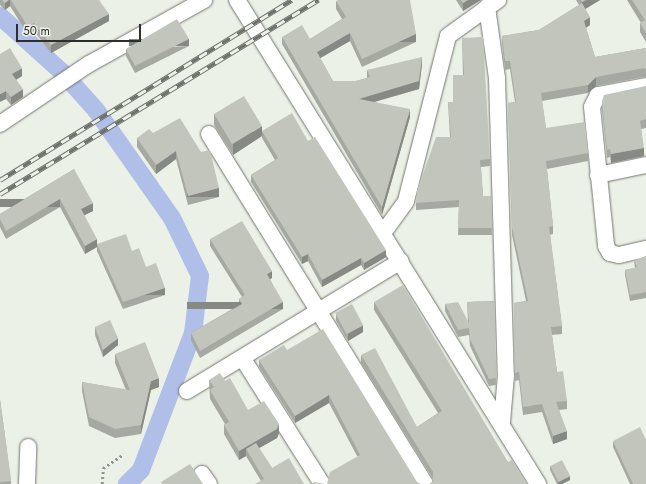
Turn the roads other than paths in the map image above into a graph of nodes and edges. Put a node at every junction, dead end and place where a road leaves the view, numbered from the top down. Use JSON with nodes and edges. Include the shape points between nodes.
{"nodes":[{"id":1,"x":204,"y":0,"type":"edge"},
{"id":2,"x":237,"y":0,"type":"edge"},
{"id":3,"x":492,"y":3,"type":"edge"},
{"id":4,"x":646,"y":86,"type":"edge"},
{"id":5,"x":0,"y":124,"type":"edge"},
{"id":6,"x":209,"y":134,"type":"dead end"},
{"id":7,"x":646,"y":165,"type":"edge"},
{"id":8,"x":598,"y":175,"type":"junction"},
{"id":9,"x":383,"y":233,"type":"junction"},
{"id":10,"x":646,"y":249,"type":"edge"},
{"id":11,"x":401,"y":261,"type":"junction"},
{"id":12,"x":320,"y":312,"type":"junction"},
{"id":13,"x":244,"y":359,"type":"junction"},
{"id":14,"x":187,"y":392,"type":"dead end"},
{"id":15,"x":502,"y":422,"type":"junction"},
{"id":16,"x":28,"y":447,"type":"dead end"},
{"id":17,"x":27,"y":484,"type":"edge"},
{"id":18,"x":322,"y":484,"type":"edge"},
{"id":19,"x":425,"y":484,"type":"edge"},
{"id":20,"x":538,"y":484,"type":"edge"}],
"edges":[{"from":1,"to":5,"type":"street","via":[[89,64]]},
{"from":2,"to":9,"type":"street"},
{"from":3,"to":9,"type":"street","via":[[448,36],[439,59],[426,131],[406,201]]},
{"from":3,"to":15,"type":"street","via":[[497,78],[506,375]]},
{"from":4,"to":8,"type":"street","via":[[598,95],[593,99]]},
{"from":6,"to":12,"type":"street"},
{"from":7,"to":8,"type":"street"},
{"from":8,"to":10,"type":"street","via":[[606,246],[610,253]]},
{"from":9,"to":11,"type":"street"},
{"from":11,"to":12,"type":"street"},
{"from":11,"to":15,"type":"street"},
{"from":12,"to":13,"type":"street"},
{"from":12,"to":19,"type":"street"},
{"from":13,"to":14,"type":"street"},
{"from":13,"to":18,"type":"street"},
{"from":15,"to":20,"type":"street"},
{"from":16,"to":17,"type":"street"}]}
